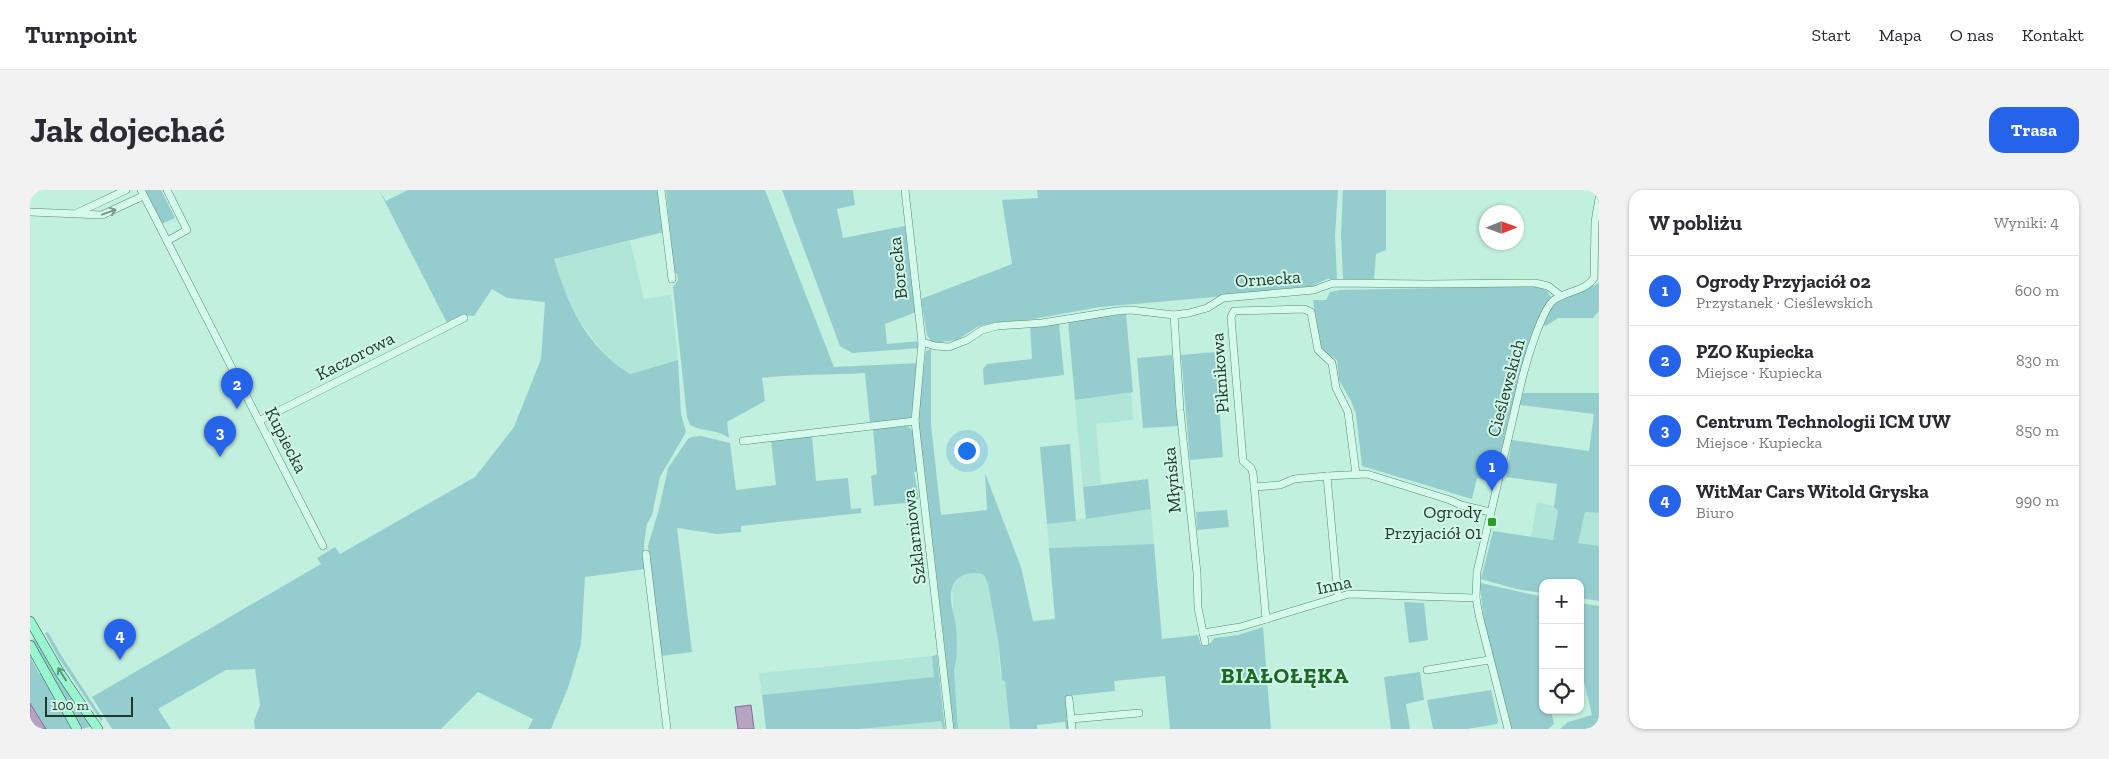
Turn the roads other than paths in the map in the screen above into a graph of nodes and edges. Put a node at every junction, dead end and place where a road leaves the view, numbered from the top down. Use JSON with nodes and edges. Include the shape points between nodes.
{"nodes":[{"id":1,"x":126,"y":190,"type":"edge"},
{"id":2,"x":167,"y":190,"type":"edge"},
{"id":3,"x":661,"y":190,"type":"edge"},
{"id":4,"x":905,"y":190,"type":"edge"},
{"id":5,"x":142,"y":193,"type":"edge"},
{"id":6,"x":1599,"y":198,"type":"edge"},
{"id":7,"x":30,"y":212,"type":"edge"},
{"id":8,"x":72,"y":215,"type":"junction"},
{"id":9,"x":167,"y":241,"type":"junction"},
{"id":10,"x":1597,"y":277,"type":"edge"},
{"id":11,"x":672,"y":279,"type":"dead end"},
{"id":12,"x":1561,"y":296,"type":"junction"},
{"id":13,"x":1174,"y":315,"type":"junction"},
{"id":14,"x":464,"y":318,"type":"dead end"},
{"id":15,"x":922,"y":342,"type":"junction"},
{"id":16,"x":259,"y":420,"type":"junction"},
{"id":17,"x":915,"y":421,"type":"junction"},
{"id":18,"x":744,"y":441,"type":"dead end"},
{"id":19,"x":1356,"y":474,"type":"junction"},
{"id":20,"x":1327,"y":476,"type":"junction"},
{"id":21,"x":1254,"y":487,"type":"junction"},
{"id":22,"x":1490,"y":512,"type":"junction"},
{"id":23,"x":323,"y":546,"type":"dead end"},
{"id":24,"x":646,"y":554,"type":"dead end"},
{"id":25,"x":1338,"y":596,"type":"junction"},
{"id":26,"x":1476,"y":598,"type":"junction"},
{"id":27,"x":1266,"y":619,"type":"junction"},
{"id":28,"x":30,"y":622,"type":"edge"},
{"id":29,"x":1203,"y":633,"type":"junction"},
{"id":30,"x":1205,"y":642,"type":"dead end"},
{"id":31,"x":30,"y":645,"type":"edge"},
{"id":32,"x":1489,"y":660,"type":"junction"},
{"id":33,"x":1426,"y":670,"type":"dead end"},
{"id":34,"x":1069,"y":700,"type":"dead end"},
{"id":35,"x":1139,"y":713,"type":"dead end"},
{"id":36,"x":1071,"y":719,"type":"junction"},
{"id":37,"x":77,"y":729,"type":"edge"},
{"id":38,"x":98,"y":729,"type":"edge"},
{"id":39,"x":667,"y":729,"type":"edge"},
{"id":40,"x":950,"y":729,"type":"edge"},
{"id":41,"x":1072,"y":729,"type":"edge"},
{"id":42,"x":1508,"y":729,"type":"edge"}],
"edges":[{"from":1,"to":8,"type":"street"},
{"from":2,"to":9,"type":"street","via":[[187,230]]},
{"from":3,"to":11,"type":"street"},
{"from":4,"to":15,"type":"street","name":"Borecka"},
{"from":8,"to":5,"type":"street","one_way":true,"via":[[102,215]]},
{"from":5,"to":9,"type":"street","name":"Kupiecka"},
{"from":6,"to":10,"type":"street","name":"Cieślewskich","via":[[1595,222]]},
{"from":7,"to":8,"type":"street"},
{"from":9,"to":16,"type":"street","name":"Kupiecka"},
{"from":10,"to":12,"type":"street","name":"Cieślewskich"},
{"from":12,"to":13,"type":"street","name":"Ornecka","via":[[1548,286],[1535,283],[1333,282],[1314,290],[1231,296],[1199,311]]},
{"from":12,"to":22,"type":"street","name":"Cieślewskich","via":[[1548,308],[1528,355]]},
{"from":13,"to":15,"type":"street","name":"Ornecka","via":[[1116,311],[1042,324],[998,326],[982,330],[948,347]]},
{"from":13,"to":29,"type":"street","name":"Młyńska","via":[[1198,608]]},
{"from":14,"to":16,"type":"street","name":"Kaczorowa"},
{"from":15,"to":17,"type":"street","name":"Szklarniowa"},
{"from":16,"to":23,"type":"street","name":"Kupiecka"},
{"from":17,"to":18,"type":"street"},
{"from":17,"to":40,"type":"street","name":"Szklarniowa"},
{"from":19,"to":20,"type":"street"},
{"from":19,"to":21,"type":"street","name":"Piknikowa","via":[[1348,412],[1336,388],[1332,363],[1318,350],[1311,312],[1304,309],[1236,310],[1231,316],[1243,463],[1252,471]]},
{"from":19,"to":22,"type":"street","via":[[1367,474]]},
{"from":20,"to":21,"type":"street"},
{"from":20,"to":25,"type":"street"},
{"from":21,"to":27,"type":"street","name":"Piknikowa"},
{"from":22,"to":26,"type":"street","name":"Cieślewskich","via":[[1477,572]]},
{"from":24,"to":39,"type":"street"},
{"from":25,"to":26,"type":"street","name":"Inna"},
{"from":25,"to":27,"type":"street","name":"Inna"},
{"from":26,"to":32,"type":"street","name":"Cieślewskich"},
{"from":27,"to":29,"type":"street","name":"Inna"},
{"from":38,"to":28,"type":"main road","one_way":true},
{"from":29,"to":30,"type":"street","name":"Młyńska"},
{"from":31,"to":37,"type":"main road"},
{"from":32,"to":33,"type":"street"},
{"from":32,"to":42,"type":"street","name":"Cieślewskich"},
{"from":34,"to":36,"type":"street"},
{"from":35,"to":36,"type":"street"},
{"from":36,"to":41,"type":"street"}]}
